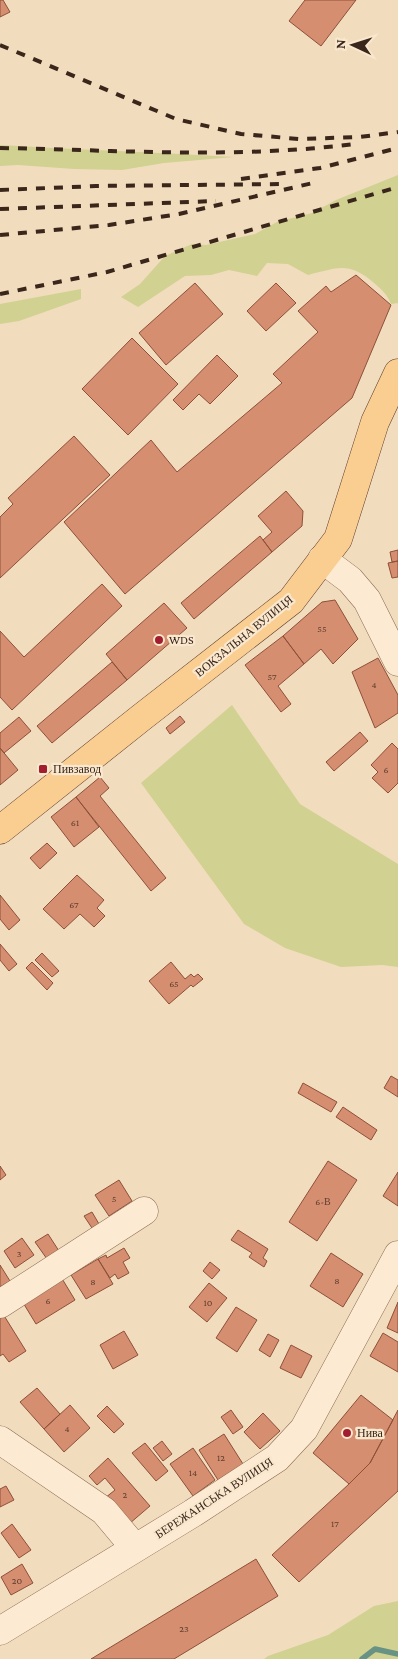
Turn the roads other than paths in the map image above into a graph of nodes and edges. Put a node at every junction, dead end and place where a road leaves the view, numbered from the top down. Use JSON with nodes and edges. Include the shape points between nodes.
{"nodes":[{"id":1,"x":398,"y":373,"type":"edge"},
{"id":2,"x":322,"y":560,"type":"junction"},
{"id":3,"x":398,"y":662,"type":"edge"},
{"id":4,"x":0,"y":830,"type":"edge"},
{"id":5,"x":144,"y":1211,"type":"dead end"},
{"id":6,"x":398,"y":1257,"type":"edge"},
{"id":7,"x":0,"y":1304,"type":"edge"},
{"id":8,"x":0,"y":1440,"type":"edge"},
{"id":9,"x":135,"y":1548,"type":"junction"},
{"id":10,"x":0,"y":1631,"type":"edge"}],
"edges":[{"from":1,"to":2,"type":"main road","name":"ВОКЗАЛЬНА ВУЛИЦЯ","via":[[375,422],[338,540]]},
{"from":2,"to":3,"type":"street","via":[[350,580],[367,600]]},
{"from":2,"to":4,"type":"main road","name":"ВОКЗАЛЬНА ВУЛИЦЯ","via":[[291,601]]},
{"from":5,"to":7,"type":"street"},
{"from":6,"to":9,"type":"street","name":"БЕРЕЖАНСЬКА ВУЛИЦЯ","via":[[304,1429],[277,1458]]},
{"from":8,"to":9,"type":"street","via":[[104,1511]]},
{"from":9,"to":10,"type":"street","name":"БЕРЕЖАНСЬКА ВУЛИЦЯ"}]}
